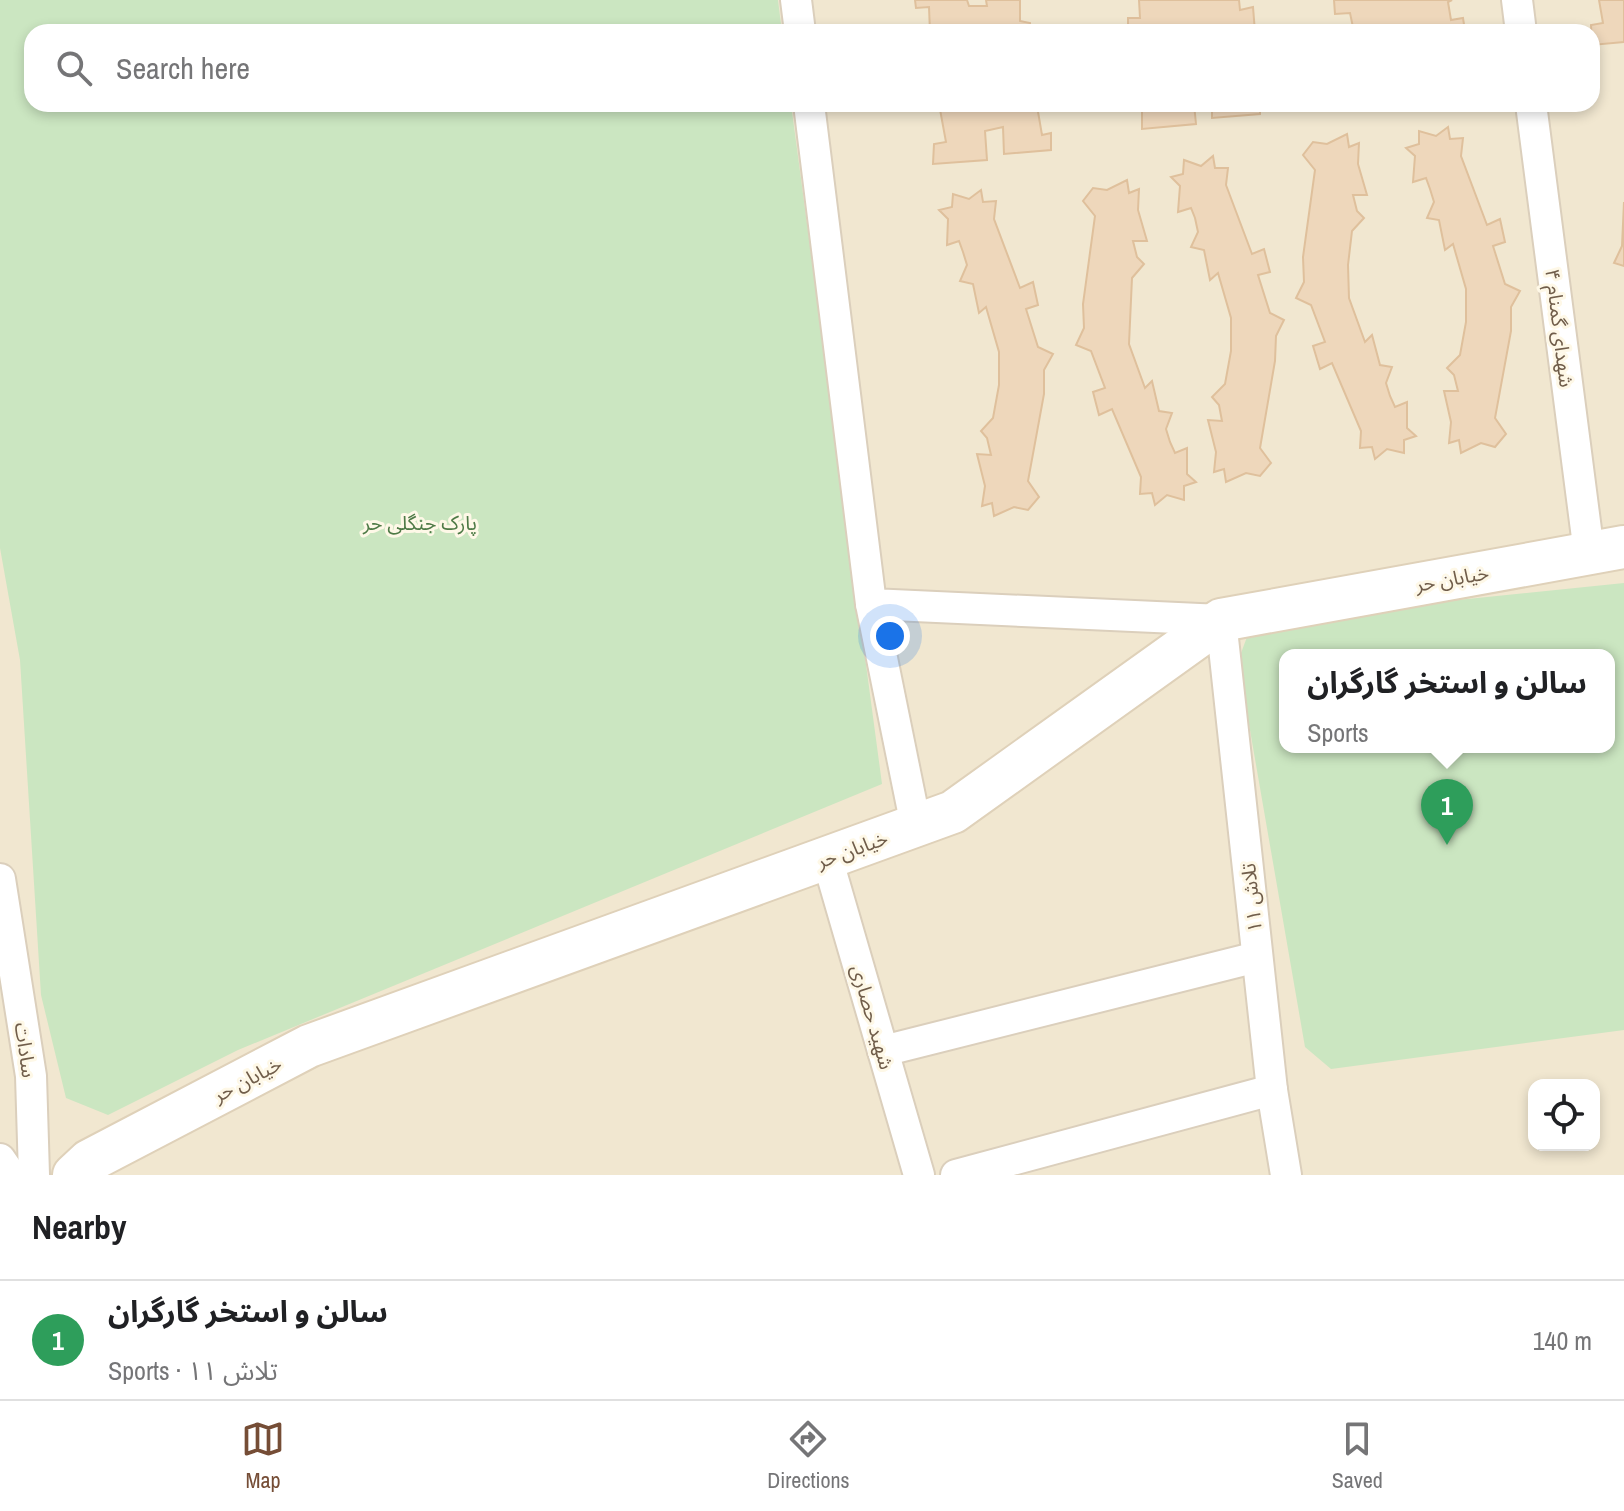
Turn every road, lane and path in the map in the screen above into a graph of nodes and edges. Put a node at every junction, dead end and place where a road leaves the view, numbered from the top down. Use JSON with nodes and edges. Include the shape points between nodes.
{"nodes":[{"id":1,"x":796,"y":0,"type":"edge"},
{"id":2,"x":1517,"y":0,"type":"edge"},
{"id":3,"x":799,"y":24,"type":"edge"},
{"id":4,"x":1520,"y":24,"type":"edge"},
{"id":5,"x":810,"y":112,"type":"edge"},
{"id":6,"x":1532,"y":112,"type":"edge"},
{"id":7,"x":1607,"y":550,"type":"edge"},
{"id":8,"x":871,"y":604,"type":"junction"},
{"id":9,"x":1221,"y":620,"type":"junction"},
{"id":10,"x":916,"y":826,"type":"junction"},
{"id":11,"x":827,"y":858,"type":"junction"},
{"id":12,"x":0,"y":879,"type":"edge"},
{"id":13,"x":1257,"y":957,"type":"junction"},
{"id":14,"x":883,"y":1051,"type":"junction"},
{"id":15,"x":1272,"y":1090,"type":"junction"},
{"id":16,"x":0,"y":1159,"type":"edge"},
{"id":17,"x":11,"y":1175,"type":"edge"},
{"id":18,"x":34,"y":1175,"type":"edge"},
{"id":19,"x":74,"y":1175,"type":"edge"},
{"id":20,"x":919,"y":1175,"type":"edge"},
{"id":21,"x":956,"y":1175,"type":"edge"},
{"id":22,"x":1286,"y":1175,"type":"edge"}],
"edges":[{"from":1,"to":3,"type":"street"},
{"from":2,"to":4,"type":"street"},
{"from":5,"to":8,"type":"street"},
{"from":6,"to":7,"type":"street","name":"شهدای گمنام ۴"},
{"from":7,"to":9,"type":"street","name":"خیابان حر"},
{"from":8,"to":9,"type":"street"},
{"from":8,"to":10,"type":"street"},
{"from":9,"to":10,"type":"street","name":"خیابان حر","via":[[953,812]]},
{"from":9,"to":13,"type":"street","name":"تلاش ۱۱"},
{"from":10,"to":11,"type":"street","name":"خیابان حر"},
{"from":11,"to":14,"type":"street","name":"شهید حصاری"},
{"from":11,"to":19,"type":"street","name":"خیابان حر","via":[[309,1046],[89,1161]]},
{"from":12,"to":18,"type":"street","name":"سادات","via":[[31,1076]]},
{"from":13,"to":14,"type":"street"},
{"from":13,"to":15,"type":"street","name":"تلاش ۱۱"},
{"from":14,"to":20,"type":"street","name":"شهید حصاری"},
{"from":15,"to":21,"type":"street"},
{"from":15,"to":22,"type":"street","name":"تلاش ۱۱"},
{"from":16,"to":17,"type":"street"}]}
